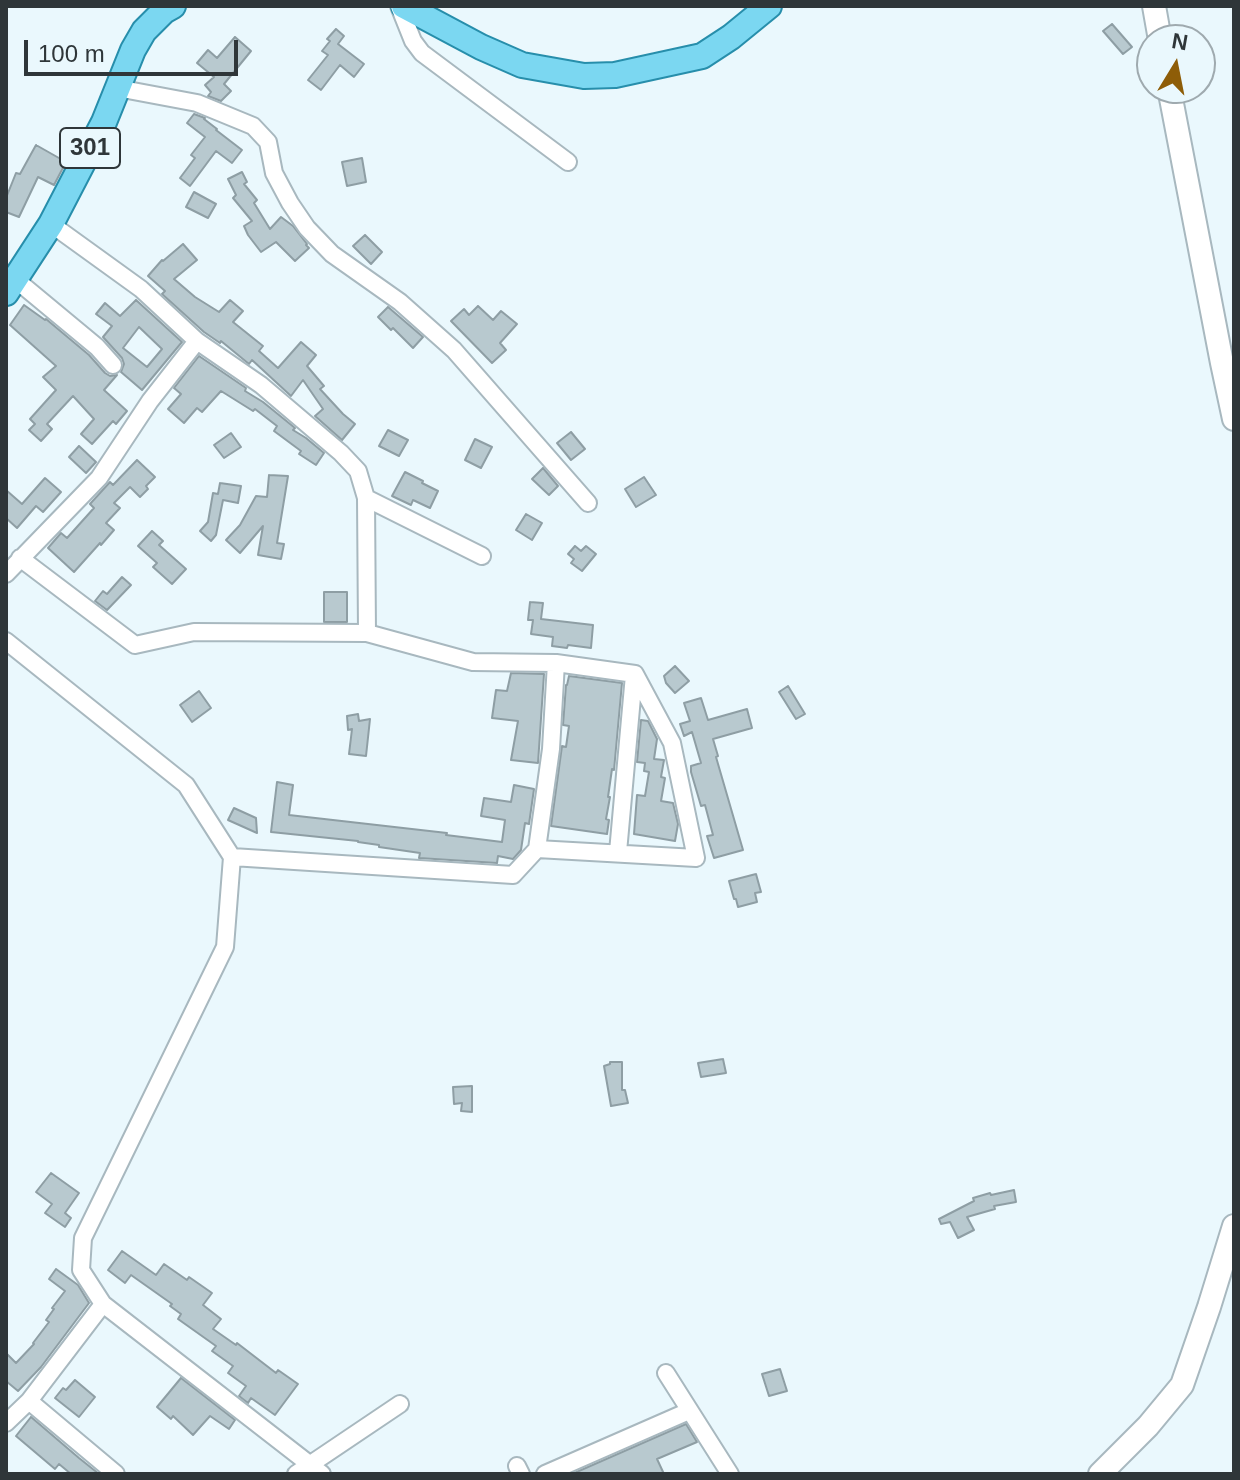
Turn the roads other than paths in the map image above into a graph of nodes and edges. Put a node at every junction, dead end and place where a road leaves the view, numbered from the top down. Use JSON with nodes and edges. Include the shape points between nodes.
{"nodes":[{"id":1,"x":173,"y":6,"type":"edge"},
{"id":2,"x":401,"y":6,"type":"edge"},
{"id":3,"x":769,"y":6,"type":"edge"},
{"id":4,"x":117,"y":88,"type":"junction"},
{"id":5,"x":1172,"y":104,"type":"edge"},
{"id":6,"x":568,"y":162,"type":"dead end"},
{"id":7,"x":51,"y":224,"type":"junction"},
{"id":8,"x":10,"y":286,"type":"edge"},
{"id":9,"x":197,"y":341,"type":"junction"},
{"id":10,"x":113,"y":365,"type":"dead end"},
{"id":11,"x":1234,"y":419,"type":"edge"},
{"id":12,"x":366,"y":498,"type":"junction"},
{"id":13,"x":588,"y":503,"type":"dead end"},
{"id":14,"x":482,"y":556,"type":"dead end"},
{"id":15,"x":20,"y":558,"type":"junction"},
{"id":16,"x":6,"y":574,"type":"edge"},
{"id":17,"x":367,"y":633,"type":"junction"},
{"id":18,"x":6,"y":641,"type":"edge"},
{"id":19,"x":556,"y":663,"type":"junction"},
{"id":20,"x":635,"y":674,"type":"junction"},
{"id":21,"x":537,"y":849,"type":"junction"},
{"id":22,"x":618,"y":852,"type":"junction"},
{"id":23,"x":232,"y":857,"type":"junction"},
{"id":24,"x":1234,"y":1226,"type":"edge"},
{"id":25,"x":103,"y":1304,"type":"junction"},
{"id":26,"x":666,"y":1373,"type":"dead end"},
{"id":27,"x":29,"y":1401,"type":"junction"},
{"id":28,"x":400,"y":1404,"type":"dead end"},
{"id":29,"x":689,"y":1411,"type":"junction"},
{"id":30,"x":6,"y":1423,"type":"edge"},
{"id":31,"x":316,"y":1469,"type":"edge"},
{"id":32,"x":116,"y":1474,"type":"edge"},
{"id":33,"x":296,"y":1474,"type":"edge"},
{"id":34,"x":545,"y":1474,"type":"edge"},
{"id":35,"x":730,"y":1474,"type":"edge"},
{"id":36,"x":1100,"y":1474,"type":"edge"}],
"edges":[{"from":1,"to":4,"type":"main road","number":"301","via":[[144,31]]},
{"from":2,"to":3,"type":"main road","via":[[522,65],[584,76],[615,75],[702,56]]},
{"from":2,"to":6,"type":"street","via":[[422,53]]},
{"from":4,"to":7,"type":"main road","number":"301"},
{"from":4,"to":13,"type":"street","via":[[197,103],[253,126],[268,142],[274,173],[307,228],[332,254],[400,302],[454,350]]},
{"from":5,"to":11,"type":"main road"},
{"from":7,"to":8,"type":"main road","number":"301"},
{"from":7,"to":9,"type":"street","via":[[141,289]]},
{"from":8,"to":10,"type":"street","via":[[97,347]]},
{"from":9,"to":12,"type":"street","via":[[261,385],[341,453],[358,471]]},
{"from":9,"to":15,"type":"street","via":[[99,478]]},
{"from":12,"to":14,"type":"street"},
{"from":12,"to":17,"type":"street"},
{"from":15,"to":16,"type":"street"},
{"from":15,"to":17,"type":"street","via":[[135,645],[194,632]]},
{"from":17,"to":19,"type":"street","via":[[473,662]]},
{"from":18,"to":23,"type":"street","via":[[186,785]]},
{"from":19,"to":20,"type":"street"},
{"from":19,"to":21,"type":"street"},
{"from":20,"to":22,"type":"street"},
{"from":20,"to":22,"type":"street","via":[[672,743],[696,858]]},
{"from":21,"to":22,"type":"street"},
{"from":21,"to":23,"type":"street","via":[[513,875]]},
{"from":23,"to":25,"type":"street","via":[[225,947],[83,1238],[81,1270]]},
{"from":24,"to":36,"type":"main road","via":[[1182,1385]]},
{"from":25,"to":27,"type":"street"},
{"from":25,"to":31,"type":"street"},
{"from":26,"to":29,"type":"street"},
{"from":27,"to":30,"type":"street"},
{"from":27,"to":32,"type":"street"},
{"from":28,"to":31,"type":"street"},
{"from":29,"to":34,"type":"street"},
{"from":29,"to":35,"type":"street"},
{"from":31,"to":33,"type":"street"}]}
